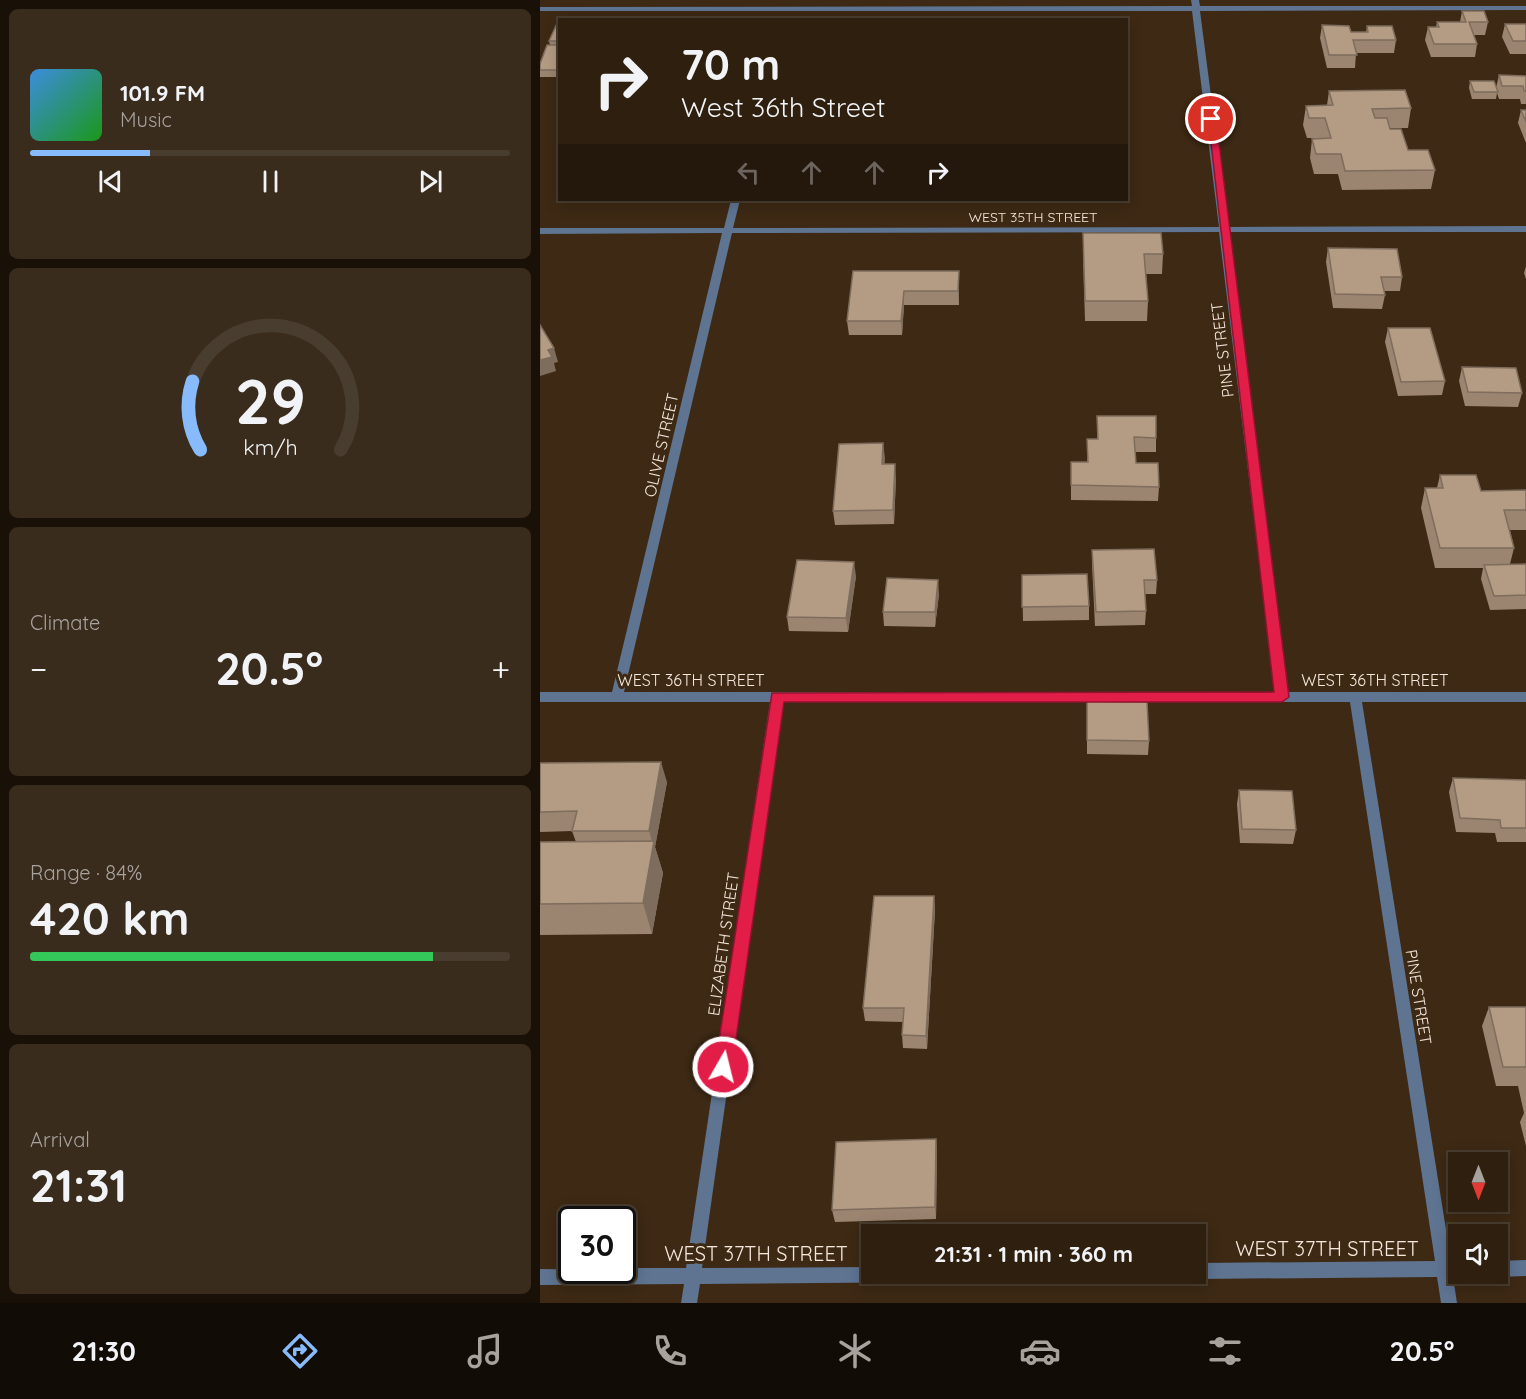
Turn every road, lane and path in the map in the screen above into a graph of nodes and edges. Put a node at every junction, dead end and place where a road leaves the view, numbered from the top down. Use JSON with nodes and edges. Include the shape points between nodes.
{"nodes":[{"id":1,"x":787,"y":0,"type":"edge"},
{"id":2,"x":1196,"y":4,"type":"edge"},
{"id":3,"x":1526,"y":8,"type":"edge"},
{"id":4,"x":540,"y":9,"type":"edge"},
{"id":5,"x":785,"y":9,"type":"junction"},
{"id":6,"x":783,"y":18,"type":"edge"},
{"id":7,"x":735,"y":201,"type":"edge"},
{"id":8,"x":1526,"y":229,"type":"edge"},
{"id":9,"x":1226,"y":230,"type":"junction"},
{"id":10,"x":540,"y":231,"type":"edge"},
{"id":11,"x":727,"y":231,"type":"junction"},
{"id":12,"x":540,"y":697,"type":"edge"},
{"id":13,"x":617,"y":697,"type":"junction"},
{"id":14,"x":777,"y":697,"type":"junction"},
{"id":15,"x":1282,"y":697,"type":"junction"},
{"id":16,"x":1355,"y":697,"type":"junction"},
{"id":17,"x":1526,"y":697,"type":"edge"},
{"id":18,"x":1448,"y":1257,"type":"edge"},
{"id":19,"x":1526,"y":1268,"type":"edge"},
{"id":20,"x":1448,"y":1269,"type":"edge"},
{"id":21,"x":1508,"y":1269,"type":"edge"},
{"id":22,"x":1206,"y":1271,"type":"edge"},
{"id":23,"x":861,"y":1275,"type":"edge"},
{"id":24,"x":693,"y":1276,"type":"junction"},
{"id":25,"x":540,"y":1277,"type":"edge"},
{"id":26,"x":1450,"y":1284,"type":"edge"},
{"id":27,"x":689,"y":1303,"type":"edge"},
{"id":28,"x":1449,"y":1303,"type":"edge"}],
"edges":[{"from":1,"to":5,"type":"street"},
{"from":2,"to":3,"type":"street"},
{"from":2,"to":5,"type":"street"},
{"from":2,"to":9,"type":"street","name":"PINE STREET"},
{"from":4,"to":5,"type":"street"},
{"from":5,"to":6,"type":"street"},
{"from":7,"to":11,"type":"street","name":"OLIVE STREET"},
{"from":8,"to":9,"type":"street","name":"WEST 35TH STREET"},
{"from":9,"to":11,"type":"street","name":"WEST 35TH STREET"},
{"from":9,"to":15,"type":"street","name":"PINE STREET"},
{"from":10,"to":11,"type":"street","name":"WEST 35TH STREET"},
{"from":11,"to":13,"type":"street","name":"OLIVE STREET"},
{"from":12,"to":13,"type":"street","name":"WEST 36TH STREET"},
{"from":13,"to":14,"type":"street","name":"WEST 36TH STREET"},
{"from":14,"to":15,"type":"street","name":"WEST 36TH STREET"},
{"from":14,"to":24,"type":"street","name":"ELIZABETH STREET"},
{"from":15,"to":16,"type":"street","name":"WEST 36TH STREET"},
{"from":16,"to":17,"type":"street","name":"WEST 36TH STREET"},
{"from":16,"to":18,"type":"street","name":"PINE STREET"},
{"from":19,"to":21,"type":"street"},
{"from":20,"to":22,"type":"street","name":"WEST 37TH STREET"},
{"from":23,"to":24,"type":"street","name":"WEST 37TH STREET"},
{"from":24,"to":25,"type":"street","name":"WEST 37TH STREET"},
{"from":24,"to":27,"type":"street","name":"ELIZABETH STREET"},
{"from":26,"to":28,"type":"street","name":"PINE STREET"}]}
